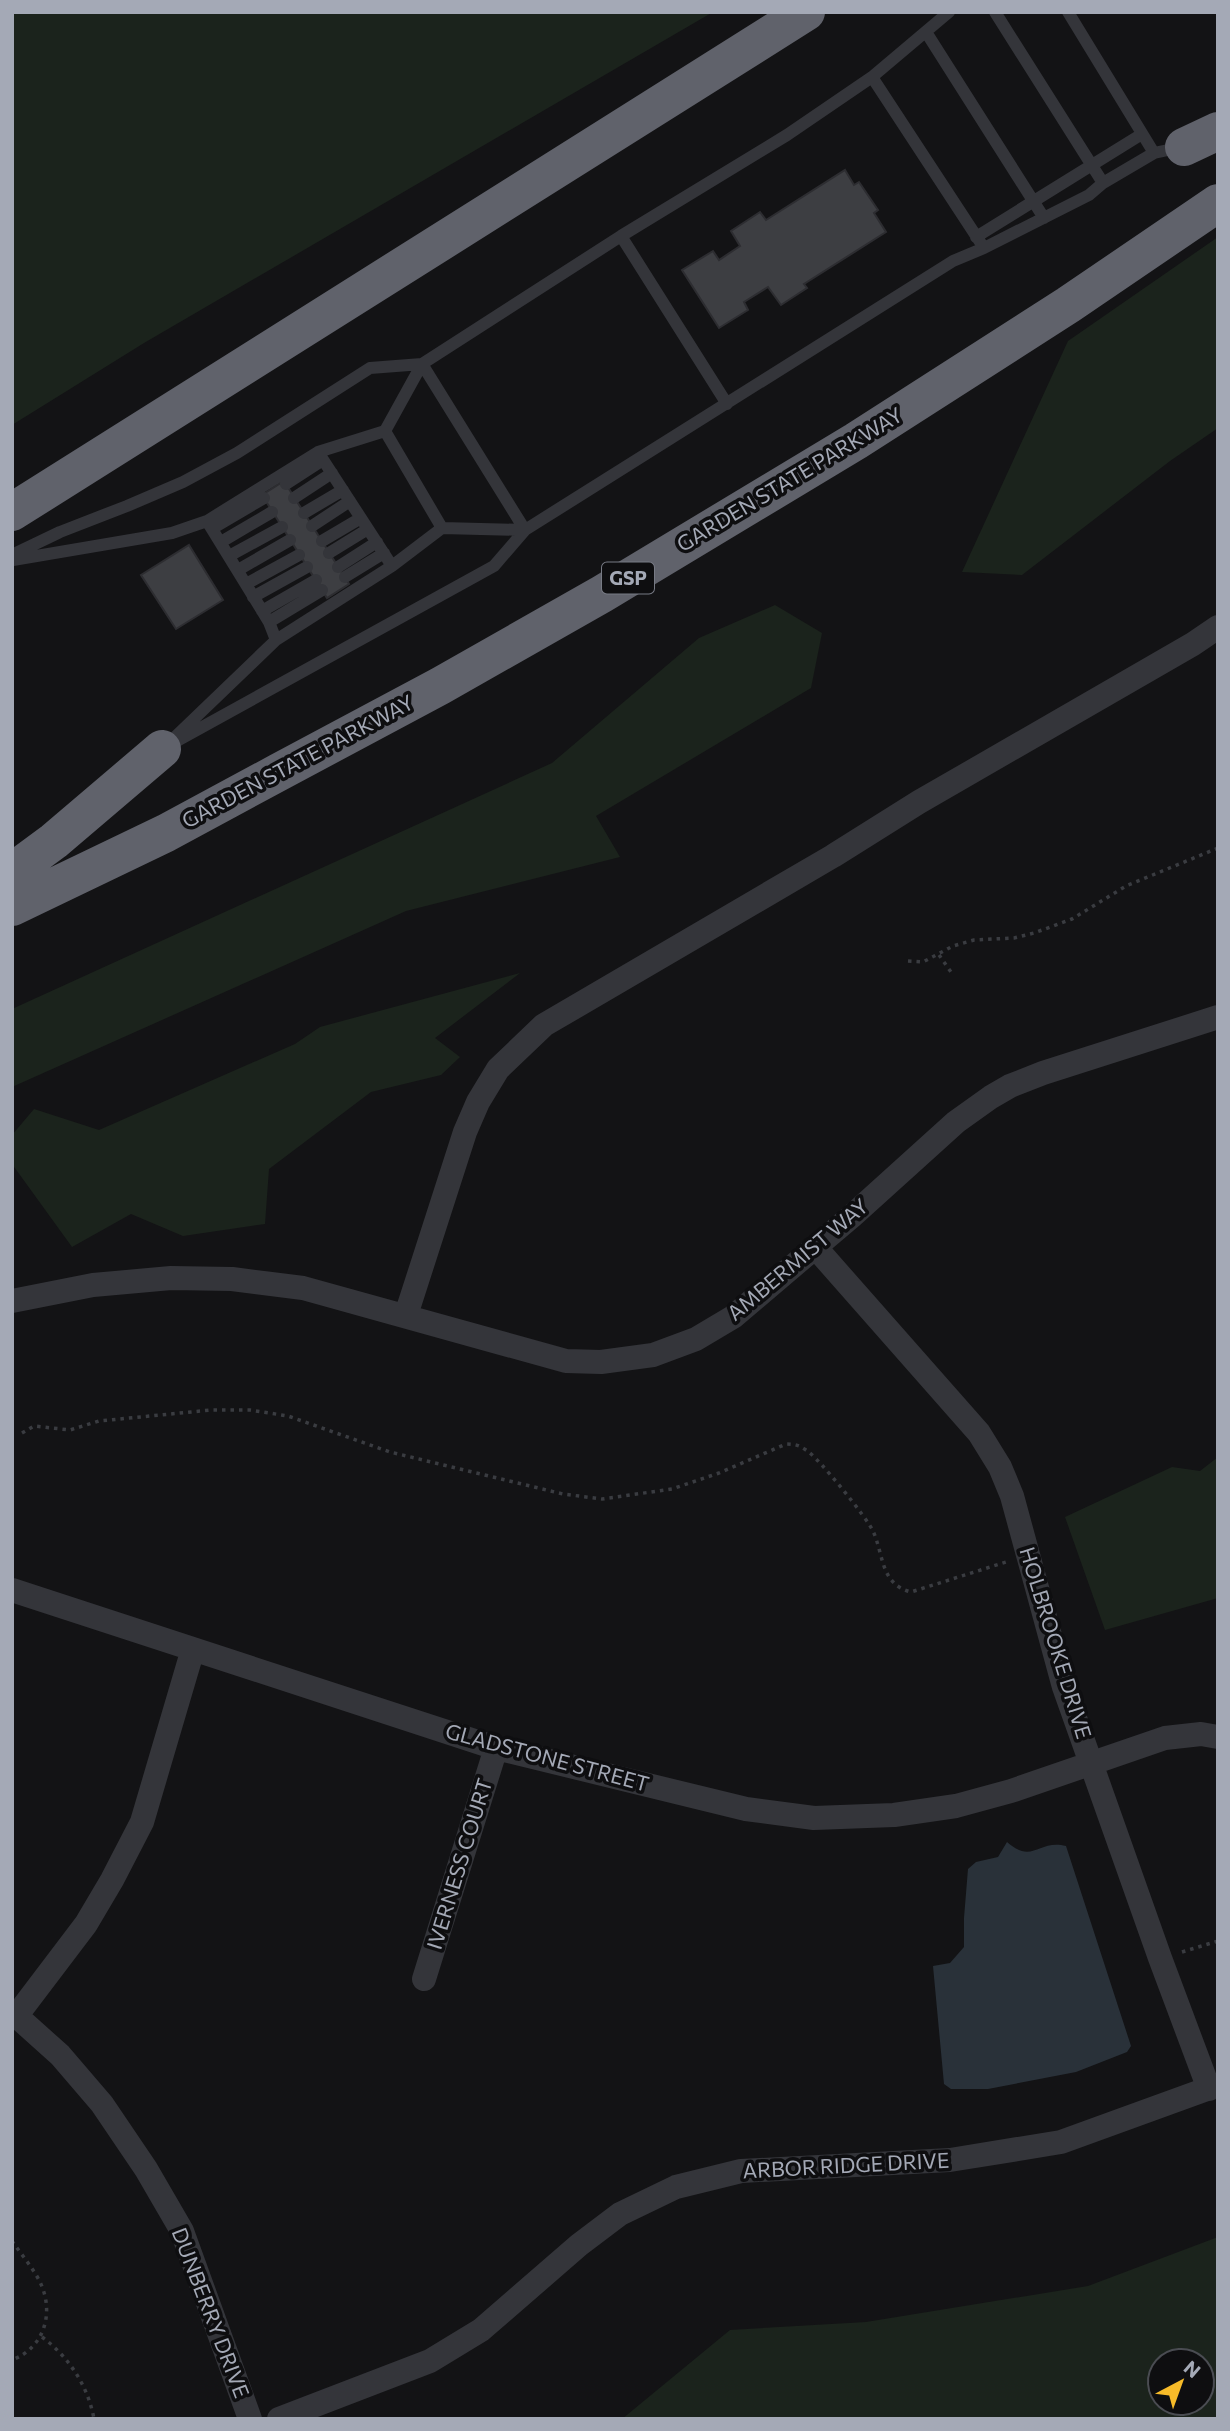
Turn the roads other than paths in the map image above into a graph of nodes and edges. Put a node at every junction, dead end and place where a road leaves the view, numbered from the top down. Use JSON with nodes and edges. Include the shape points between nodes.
{"nodes":[{"id":1,"x":806,"y":12,"type":"edge"},
{"id":2,"x":949,"y":12,"type":"edge"},
{"id":3,"x":995,"y":12,"type":"edge"},
{"id":4,"x":1068,"y":12,"type":"edge"},
{"id":5,"x":926,"y":32,"type":"junction"},
{"id":6,"x":872,"y":77,"type":"junction"},
{"id":7,"x":1218,"y":131,"type":"edge"},
{"id":8,"x":1142,"y":134,"type":"junction"},
{"id":9,"x":1169,"y":150,"type":"junction"},
{"id":10,"x":1092,"y":165,"type":"junction"},
{"id":11,"x":1103,"y":183,"type":"junction"},
{"id":12,"x":1033,"y":201,"type":"junction"},
{"id":13,"x":1218,"y":203,"type":"edge"},
{"id":14,"x":1044,"y":218,"type":"junction"},
{"id":15,"x":621,"y":236,"type":"junction"},
{"id":16,"x":976,"y":237,"type":"junction"},
{"id":17,"x":984,"y":248,"type":"junction"},
{"id":18,"x":422,"y":364,"type":"junction"},
{"id":19,"x":727,"y":404,"type":"junction"},
{"id":20,"x":385,"y":431,"type":"junction"},
{"id":21,"x":321,"y":456,"type":"junction"},
{"id":22,"x":332,"y":473,"type":"junction"},
{"id":23,"x":286,"y":484,"type":"dead end"},
{"id":24,"x":347,"y":496,"type":"junction"},
{"id":25,"x":264,"y":498,"type":"dead end"},
{"id":26,"x":295,"y":498,"type":"dead end"},
{"id":27,"x":12,"y":512,"type":"edge"},
{"id":28,"x":272,"y":512,"type":"dead end"},
{"id":29,"x":304,"y":513,"type":"dead end"},
{"id":30,"x":210,"y":524,"type":"junction"},
{"id":31,"x":365,"y":524,"type":"junction"},
{"id":32,"x":312,"y":526,"type":"dead end"},
{"id":33,"x":282,"y":527,"type":"dead end"},
{"id":34,"x":442,"y":528,"type":"junction"},
{"id":35,"x":525,"y":530,"type":"junction"},
{"id":36,"x":290,"y":540,"type":"dead end"},
{"id":37,"x":221,"y":541,"type":"junction"},
{"id":38,"x":322,"y":541,"type":"dead end"},
{"id":39,"x":380,"y":547,"type":"junction"},
{"id":40,"x":329,"y":553,"type":"dead end"},
{"id":41,"x":299,"y":555,"type":"dead end"},
{"id":42,"x":229,"y":556,"type":"junction"},
{"id":43,"x":12,"y":558,"type":"edge"},
{"id":44,"x":392,"y":566,"type":"junction"},
{"id":45,"x":307,"y":567,"type":"dead end"},
{"id":46,"x":238,"y":570,"type":"junction"},
{"id":47,"x":341,"y":572,"type":"dead end"},
{"id":48,"x":246,"y":584,"type":"junction"},
{"id":49,"x":319,"y":585,"type":"dead end"},
{"id":50,"x":253,"y":597,"type":"junction"},
{"id":51,"x":265,"y":616,"type":"junction"},
{"id":52,"x":1218,"y":627,"type":"edge"},
{"id":53,"x":276,"y":640,"type":"junction"},
{"id":54,"x":162,"y":749,"type":"junction"},
{"id":55,"x":12,"y":872,"type":"edge"},
{"id":56,"x":12,"y":907,"type":"edge"},
{"id":57,"x":1218,"y":1017,"type":"edge"},
{"id":58,"x":816,"y":1248,"type":"junction"},
{"id":59,"x":12,"y":1301,"type":"edge"},
{"id":60,"x":406,"y":1315,"type":"junction"},
{"id":61,"x":12,"y":1590,"type":"edge"},
{"id":62,"x":193,"y":1648,"type":"junction"},
{"id":63,"x":1218,"y":1737,"type":"edge"},
{"id":64,"x":496,"y":1748,"type":"junction"},
{"id":65,"x":1092,"y":1763,"type":"junction"},
{"id":66,"x":424,"y":1979,"type":"dead end"},
{"id":67,"x":15,"y":2013,"type":"edge"},
{"id":68,"x":1214,"y":2087,"type":"edge"},
{"id":69,"x":250,"y":2419,"type":"edge"},
{"id":70,"x":279,"y":2419,"type":"edge"}],
"edges":[{"from":1,"to":27,"type":"highway"},
{"from":2,"to":5,"type":"lane"},
{"from":3,"to":10,"type":"lane"},
{"from":4,"to":8,"type":"lane"},
{"from":5,"to":6,"type":"lane"},
{"from":5,"to":12,"type":"lane"},
{"from":6,"to":15,"type":"lane","via":[[787,135]]},
{"from":6,"to":16,"type":"lane"},
{"from":7,"to":9,"type":"highway"},
{"from":8,"to":9,"type":"lane"},
{"from":8,"to":10,"type":"lane"},
{"from":9,"to":11,"type":"lane"},
{"from":10,"to":11,"type":"lane"},
{"from":10,"to":12,"type":"lane"},
{"from":11,"to":14,"type":"lane"},
{"from":12,"to":14,"type":"lane"},
{"from":12,"to":16,"type":"lane"},
{"from":13,"to":56,"type":"highway","name":"GARDEN STATE PARKWAY","number":"GSP","via":[[856,441],[602,594],[268,779]]},
{"from":14,"to":17,"type":"lane"},
{"from":15,"to":18,"type":"lane"},
{"from":15,"to":19,"type":"lane"},
{"from":16,"to":17,"type":"lane"},
{"from":17,"to":19,"type":"lane","via":[[953,261]]},
{"from":18,"to":20,"type":"lane"},
{"from":18,"to":35,"type":"lane"},
{"from":18,"to":43,"type":"lane","via":[[370,368],[237,453]]},
{"from":19,"to":35,"type":"lane"},
{"from":20,"to":21,"type":"lane"},
{"from":20,"to":34,"type":"lane"},
{"from":21,"to":22,"type":"lane"},
{"from":21,"to":23,"type":"lane"},
{"from":21,"to":30,"type":"lane"},
{"from":22,"to":24,"type":"lane"},
{"from":22,"to":26,"type":"lane"},
{"from":24,"to":29,"type":"lane"},
{"from":24,"to":31,"type":"lane"},
{"from":24,"to":32,"type":"lane"},
{"from":25,"to":30,"type":"lane"},
{"from":28,"to":37,"type":"lane"},
{"from":30,"to":37,"type":"lane"},
{"from":30,"to":43,"type":"lane"},
{"from":31,"to":38,"type":"lane"},
{"from":31,"to":39,"type":"lane"},
{"from":31,"to":40,"type":"lane"},
{"from":33,"to":42,"type":"lane"},
{"from":34,"to":35,"type":"lane"},
{"from":34,"to":44,"type":"lane"},
{"from":35,"to":54,"type":"lane","via":[[494,566]]},
{"from":36,"to":46,"type":"lane"},
{"from":37,"to":42,"type":"lane"},
{"from":39,"to":44,"type":"lane"},
{"from":39,"to":47,"type":"lane"},
{"from":41,"to":48,"type":"lane"},
{"from":42,"to":46,"type":"lane"},
{"from":44,"to":53,"type":"lane"},
{"from":45,"to":50,"type":"lane"},
{"from":46,"to":48,"type":"lane"},
{"from":48,"to":50,"type":"lane"},
{"from":49,"to":51,"type":"lane"},
{"from":50,"to":51,"type":"lane"},
{"from":51,"to":53,"type":"lane"},
{"from":52,"to":60,"type":"street","via":[[544,1025],[498,1069],[478,1102]]},
{"from":53,"to":54,"type":"lane"},
{"from":54,"to":55,"type":"highway"},
{"from":57,"to":58,"type":"street","name":"AMBERMIST WAY","via":[[1010,1086],[956,1122]]},
{"from":58,"to":60,"type":"street","name":"AMBERMIST WAY","via":[[733,1317],[696,1339],[653,1355],[566,1361]]},
{"from":58,"to":65,"type":"street","name":"HOLBROOKE DRIVE","via":[[979,1433],[1000,1467],[1064,1687]]},
{"from":59,"to":60,"type":"street","name":"AMBERMIST WAY","via":[[93,1285],[172,1278],[232,1279],[303,1288]]},
{"from":61,"to":62,"type":"street","name":"GLADSTONE STREET"},
{"from":62,"to":64,"type":"street","name":"GLADSTONE STREET"},
{"from":62,"to":67,"type":"street","via":[[142,1822],[86,1924]]},
{"from":63,"to":65,"type":"street","via":[[1165,1738]]},
{"from":64,"to":65,"type":"street","name":"GLADSTONE STREET","via":[[746,1809],[814,1818],[894,1815],[956,1806]]},
{"from":64,"to":66,"type":"street","name":"IVERNESS COURT"},
{"from":65,"to":68,"type":"street","name":"HOLBROOKE DRIVE","via":[[1160,1958]]},
{"from":67,"to":69,"type":"street","name":"DUNBERRY DRIVE","via":[[60,2055],[102,2104],[170,2210],[204,2287]]},
{"from":68,"to":70,"type":"street","name":"ARBOR RIDGE DRIVE","via":[[1061,2143],[950,2160],[741,2171],[676,2187],[620,2214],[481,2330],[430,2361]]}]}
